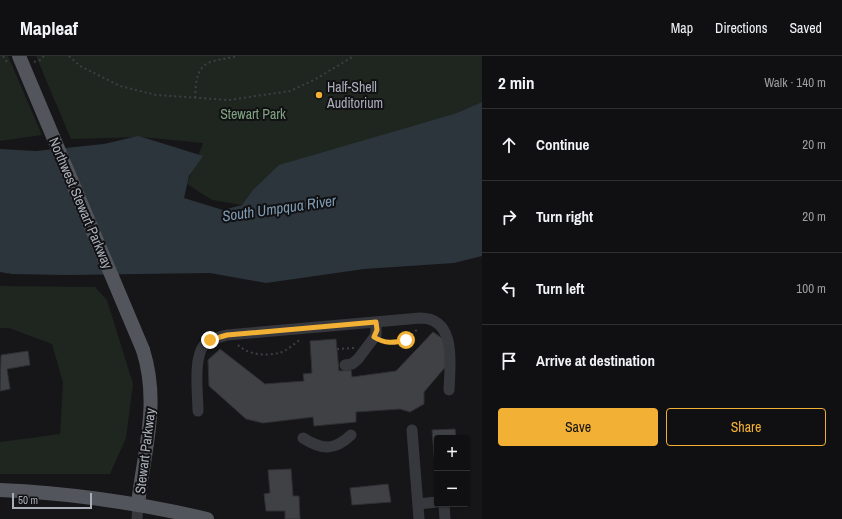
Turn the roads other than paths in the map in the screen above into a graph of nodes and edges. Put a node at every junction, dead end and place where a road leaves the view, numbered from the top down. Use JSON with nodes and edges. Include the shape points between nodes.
{"nodes":[{"id":1,"x":19,"y":56,"type":"edge"},
{"id":2,"x":376,"y":322,"type":"junction"},
{"id":3,"x":143,"y":350,"type":"joint"},
{"id":4,"x":345,"y":365,"type":"dead end"},
{"id":5,"x":448,"y":390,"type":"dead end"},
{"id":6,"x":198,"y":411,"type":"dead end"},
{"id":7,"x":412,"y":430,"type":"dead end"},
{"id":8,"x":351,"y":435,"type":"dead end"},
{"id":9,"x":303,"y":438,"type":"dead end"},
{"id":10,"x":0,"y":490,"type":"edge"},
{"id":11,"x":434,"y":502,"type":"edge"},
{"id":12,"x":138,"y":504,"type":"junction"},
{"id":13,"x":418,"y":504,"type":"junction"},
{"id":14,"x":444,"y":507,"type":"edge"},
{"id":15,"x":137,"y":519,"type":"edge"},
{"id":16,"x":207,"y":519,"type":"edge"},
{"id":17,"x":418,"y":519,"type":"edge"},
{"id":18,"x":445,"y":519,"type":"edge"}],
"edges":[{"from":1,"to":3,"type":"main road","name":"Northwest Stewart Parkway","bridge":true},
{"from":2,"to":4,"type":"street","via":[[377,330],[374,337],[352,364]]},
{"from":2,"to":5,"type":"street","via":[[423,318],[436,321],[448,340]]},
{"from":2,"to":6,"type":"street","via":[[234,335],[210,340],[200,352],[197,372]]},
{"from":3,"to":12,"type":"main road","name":"Stewart Parkway","via":[[148,366],[151,403]]},
{"from":7,"to":13,"type":"street"},
{"from":8,"to":9,"type":"street","via":[[343,442],[330,447],[314,445]]},
{"from":10,"to":12,"type":"main road","via":[[48,492]]},
{"from":11,"to":13,"type":"street"},
{"from":12,"to":15,"type":"street"},
{"from":12,"to":16,"type":"main road"},
{"from":13,"to":17,"type":"street"},
{"from":14,"to":18,"type":"street"}]}
